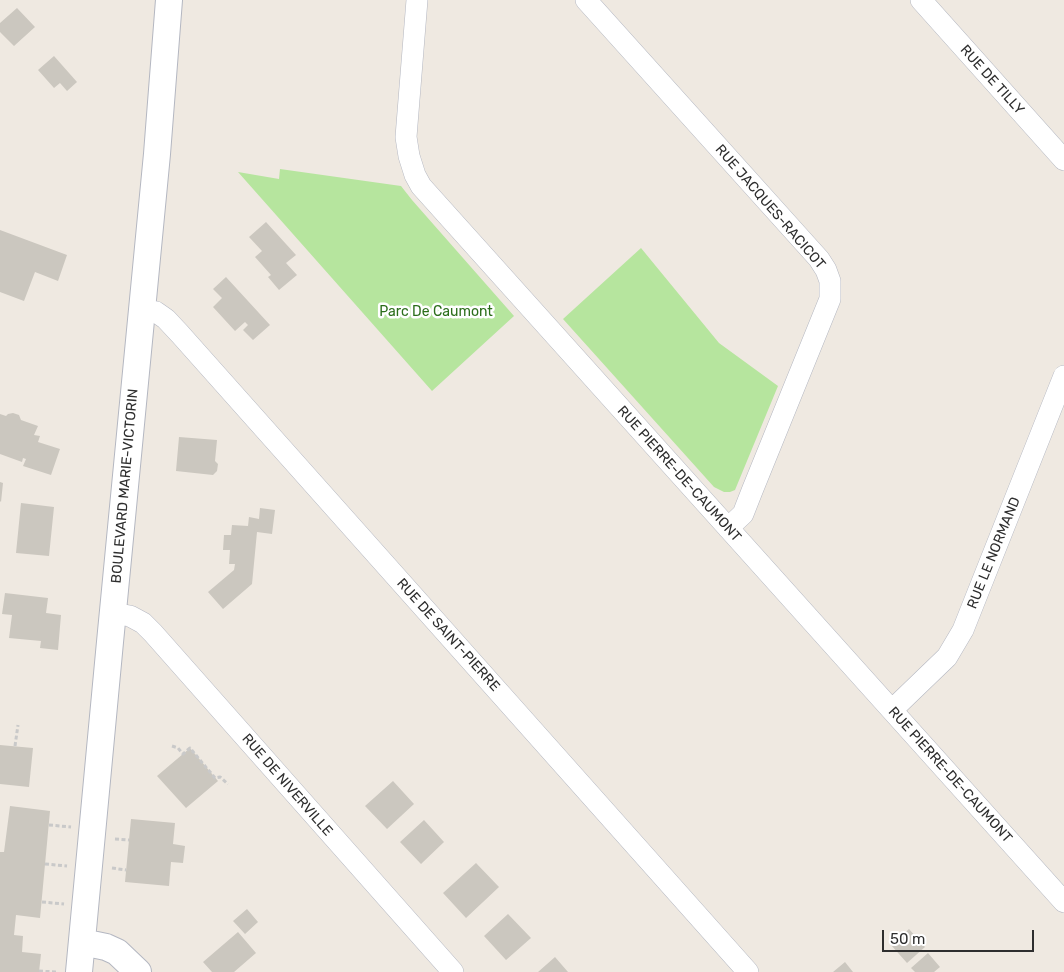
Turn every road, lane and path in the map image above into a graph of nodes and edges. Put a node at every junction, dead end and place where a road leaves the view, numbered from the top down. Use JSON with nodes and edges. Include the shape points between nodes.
{"nodes":[{"id":1,"x":169,"y":0,"type":"edge"},
{"id":2,"x":417,"y":0,"type":"edge"},
{"id":3,"x":586,"y":0,"type":"edge"},
{"id":4,"x":921,"y":0,"type":"edge"},
{"id":5,"x":1064,"y":160,"type":"edge"},
{"id":6,"x":142,"y":310,"type":"junction"},
{"id":7,"x":1064,"y":376,"type":"edge"},
{"id":8,"x":728,"y":528,"type":"junction"},
{"id":9,"x":112,"y":614,"type":"junction"},
{"id":10,"x":892,"y":710,"type":"junction"},
{"id":11,"x":18,"y":725,"type":"dead end"},
{"id":12,"x":15,"y":746,"type":"dead end"},
{"id":13,"x":172,"y":746,"type":"dead end"},
{"id":14,"x":228,"y":784,"type":"dead end"},
{"id":15,"x":49,"y":825,"type":"dead end"},
{"id":16,"x":72,"y":827,"type":"dead end"},
{"id":17,"x":110,"y":838,"type":"dead end"},
{"id":18,"x":129,"y":840,"type":"dead end"},
{"id":19,"x":45,"y":864,"type":"dead end"},
{"id":20,"x":69,"y":866,"type":"dead end"},
{"id":21,"x":107,"y":868,"type":"dead end"},
{"id":22,"x":126,"y":870,"type":"dead end"},
{"id":23,"x":42,"y":902,"type":"dead end"},
{"id":24,"x":1064,"y":902,"type":"edge"},
{"id":25,"x":66,"y":904,"type":"dead end"},
{"id":26,"x":82,"y":942,"type":"junction"},
{"id":27,"x":39,"y":971,"type":"dead end"},
{"id":28,"x":56,"y":972,"type":"edge"},
{"id":29,"x":79,"y":972,"type":"edge"},
{"id":30,"x":138,"y":972,"type":"edge"},
{"id":31,"x":453,"y":972,"type":"edge"},
{"id":32,"x":748,"y":972,"type":"edge"}],
"edges":[{"from":1,"to":6,"type":"street","name":"BOULEVARD MARIE-VICTORIN"},
{"from":2,"to":8,"type":"street","name":"RUE PIERRE-DE-CAUMONT","via":[[406,137],[409,156],[421,186]]},
{"from":3,"to":8,"type":"street","name":"RUE JACQUES-RACICOT","via":[[819,259],[830,282],[830,299],[743,514]]},
{"from":4,"to":5,"type":"street","name":"RUE DE TILLY"},
{"from":6,"to":9,"type":"street","name":"BOULEVARD MARIE-VICTORIN"},
{"from":6,"to":32,"type":"street","name":"RUE DE SAINT-PIERRE","via":[[156,312],[171,324]]},
{"from":7,"to":10,"type":"street","name":"RUE LE NORMAND","via":[[960,637],[947,657]]},
{"from":8,"to":10,"type":"street","name":"RUE PIERRE-DE-CAUMONT"},
{"from":9,"to":26,"type":"street","name":"BOULEVARD MARIE-VICTORIN"},
{"from":9,"to":31,"type":"street","name":"RUE DE NIVERVILLE","via":[[130,616],[153,633]]},
{"from":10,"to":24,"type":"street","name":"RUE PIERRE-DE-CAUMONT"},
{"from":11,"to":12,"type":"path"},
{"from":13,"to":14,"type":"path","via":[[183,754],[190,748],[216,778],[220,777]]},
{"from":15,"to":16,"type":"path"},
{"from":17,"to":18,"type":"path"},
{"from":19,"to":20,"type":"path"},
{"from":21,"to":22,"type":"path"},
{"from":23,"to":25,"type":"path"},
{"from":26,"to":29,"type":"street","name":"BOULEVARD MARIE-VICTORIN"},
{"from":26,"to":30,"type":"street","via":[[117,952]]},
{"from":27,"to":28,"type":"path"}]}
